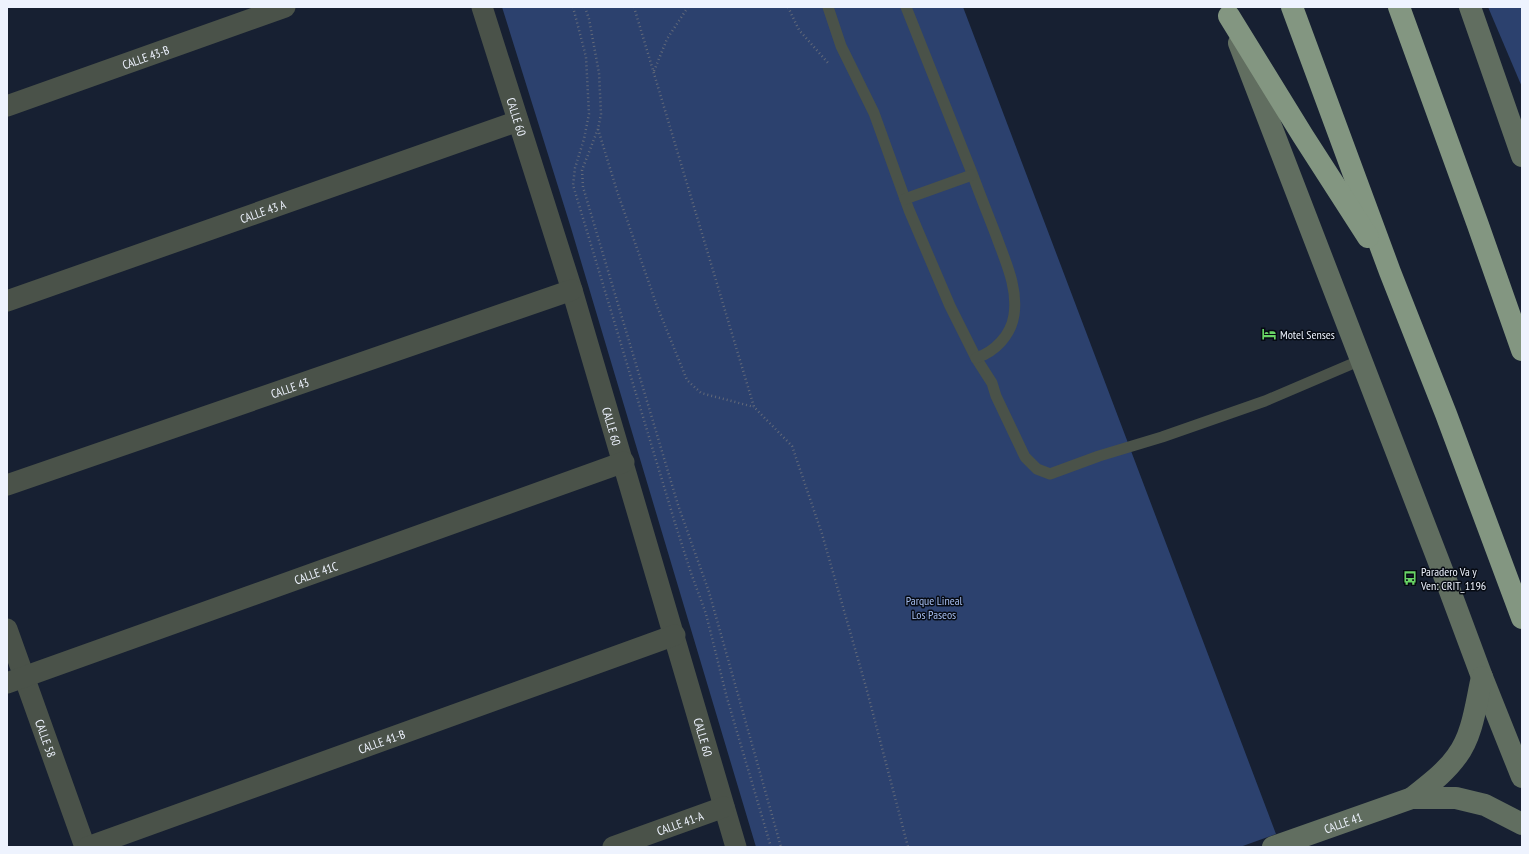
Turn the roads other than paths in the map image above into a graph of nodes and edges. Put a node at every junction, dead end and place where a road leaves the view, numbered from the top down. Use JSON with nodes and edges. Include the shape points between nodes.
{"nodes":[{"id":1,"x":285,"y":7,"type":"edge"},
{"id":2,"x":482,"y":7,"type":"edge"},
{"id":3,"x":828,"y":7,"type":"edge"},
{"id":4,"x":906,"y":7,"type":"edge"},
{"id":5,"x":1292,"y":7,"type":"edge"},
{"id":6,"x":1399,"y":7,"type":"edge"},
{"id":7,"x":1227,"y":12,"type":"edge"},
{"id":8,"x":1473,"y":12,"type":"edge"},
{"id":9,"x":7,"y":106,"type":"edge"},
{"id":10,"x":518,"y":121,"type":"junction"},
{"id":11,"x":1522,"y":156,"type":"edge"},
{"id":12,"x":972,"y":175,"type":"junction"},
{"id":13,"x":905,"y":199,"type":"junction"},
{"id":14,"x":1390,"y":272,"type":"junction"},
{"id":15,"x":572,"y":290,"type":"junction"},
{"id":16,"x":7,"y":301,"type":"edge"},
{"id":17,"x":1522,"y":350,"type":"edge"},
{"id":18,"x":976,"y":358,"type":"junction"},
{"id":19,"x":1361,"y":360,"type":"junction"},
{"id":20,"x":624,"y":462,"type":"junction"},
{"id":21,"x":7,"y":485,"type":"edge"},
{"id":22,"x":1522,"y":618,"type":"edge"},
{"id":23,"x":7,"y":629,"type":"edge"},
{"id":24,"x":675,"y":635,"type":"junction"},
{"id":25,"x":1482,"y":677,"type":"junction"},
{"id":26,"x":16,"y":680,"type":"edge"},
{"id":27,"x":1522,"y":777,"type":"edge"},
{"id":28,"x":1412,"y":798,"type":"junction"},
{"id":29,"x":724,"y":806,"type":"junction"},
{"id":30,"x":1522,"y":824,"type":"edge"},
{"id":31,"x":85,"y":847,"type":"edge"},
{"id":32,"x":88,"y":847,"type":"edge"},
{"id":33,"x":613,"y":847,"type":"edge"},
{"id":34,"x":736,"y":847,"type":"edge"},
{"id":35,"x":1273,"y":847,"type":"edge"}],
"edges":[{"from":1,"to":9,"type":"street","name":"CALLE 43-B"},
{"from":2,"to":10,"type":"street","name":"CALLE 60"},
{"from":3,"to":13,"type":"lane","via":[[841,46],[874,113]]},
{"from":4,"to":12,"type":"lane"},
{"from":5,"to":14,"type":"highway"},
{"from":6,"to":17,"type":"highway"},
{"from":7,"to":14,"type":"highway","via":[[1302,136]]},
{"from":7,"to":19,"type":"main road"},
{"from":8,"to":11,"type":"main road"},
{"from":10,"to":15,"type":"street","name":"CALLE 60"},
{"from":10,"to":16,"type":"street","name":"CALLE 43 A"},
{"from":12,"to":13,"type":"lane"},
{"from":12,"to":18,"type":"lane","via":[[1013,284],[1014,302],[1014,315],[1002,341],[987,355]]},
{"from":13,"to":18,"type":"lane","via":[[950,306]]},
{"from":14,"to":22,"type":"highway"},
{"from":15,"to":20,"type":"street","name":"CALLE 60"},
{"from":15,"to":21,"type":"street","name":"CALLE 43"},
{"from":18,"to":19,"type":"lane","via":[[992,384],[1025,457],[1037,469],[1050,474],[1265,401]]},
{"from":19,"to":25,"type":"main road"},
{"from":20,"to":24,"type":"street","name":"CALLE 60"},
{"from":20,"to":26,"type":"street","name":"CALLE 41C"},
{"from":23,"to":26,"type":"street","name":"CALLE 58"},
{"from":24,"to":29,"type":"street","name":"CALLE 60"},
{"from":24,"to":32,"type":"street","name":"CALLE 41-B"},
{"from":25,"to":27,"type":"main road"},
{"from":25,"to":28,"type":"main road","name":"CALLE 41","via":[[1468,734],[1458,756]]},
{"from":26,"to":31,"type":"street","name":"CALLE 58"},
{"from":28,"to":30,"type":"main road","name":"CALLE 41","via":[[1456,798],[1484,806]]},
{"from":28,"to":35,"type":"main road","name":"CALLE 41"},
{"from":29,"to":33,"type":"street","name":"CALLE 41-A"},
{"from":29,"to":34,"type":"street","name":"CALLE 60"}]}
